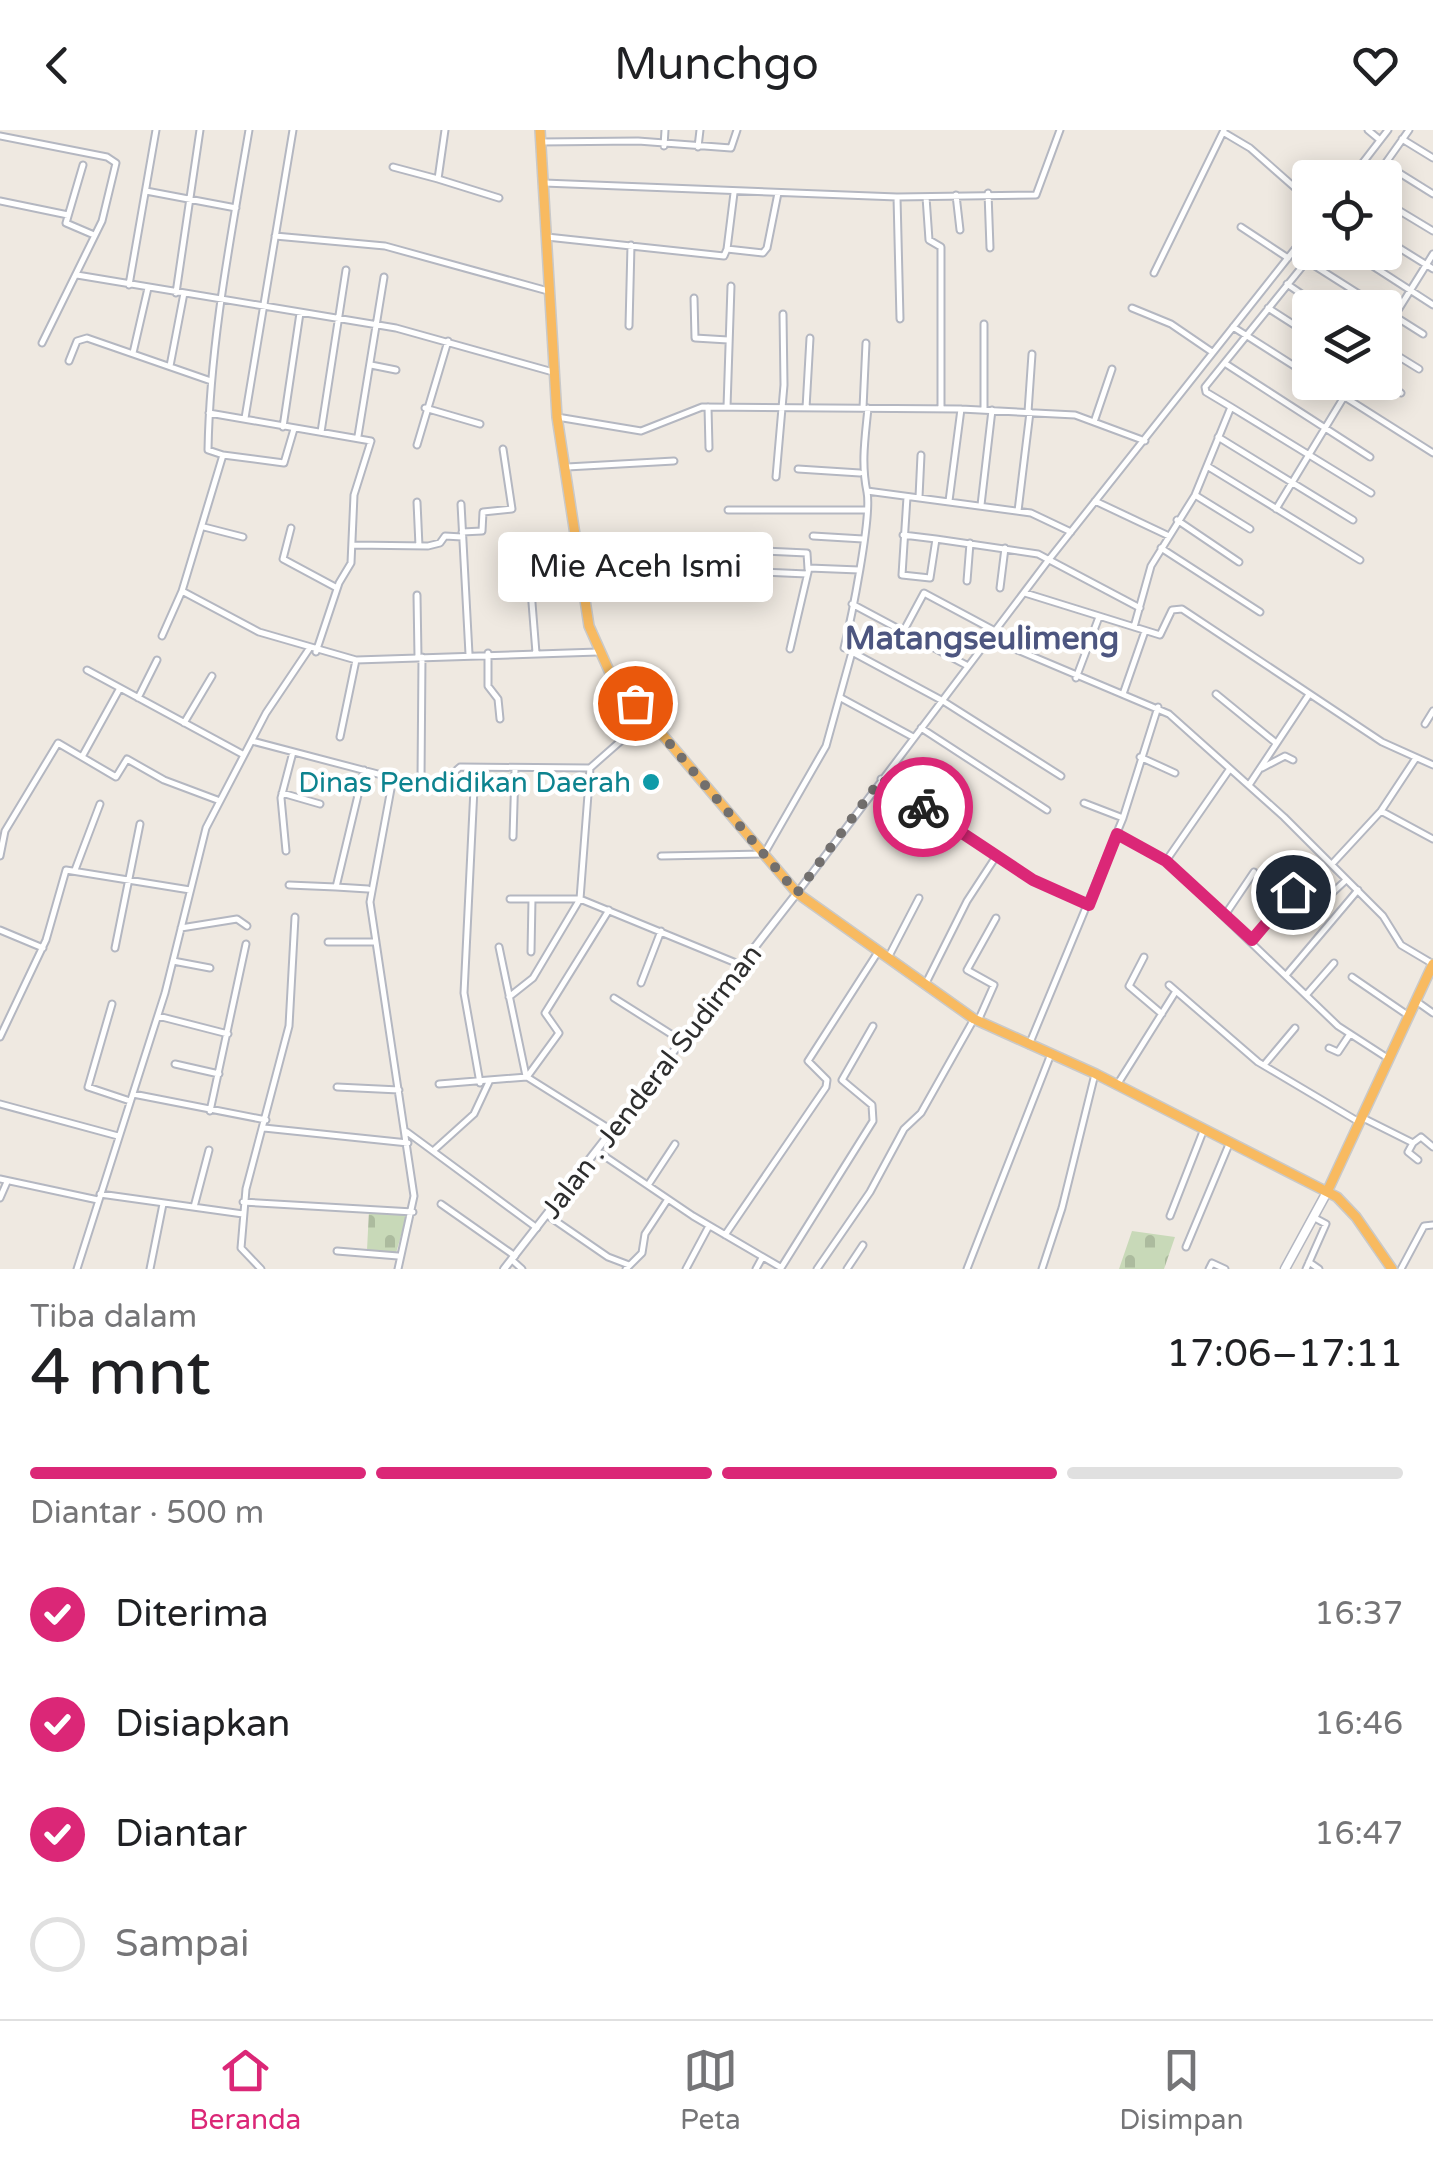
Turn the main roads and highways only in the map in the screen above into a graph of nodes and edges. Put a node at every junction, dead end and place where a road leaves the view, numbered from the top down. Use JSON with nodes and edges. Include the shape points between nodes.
{"nodes":[{"id":1,"x":540,"y":130,"type":"edge"},
{"id":2,"x":1433,"y":964,"type":"edge"},
{"id":3,"x":1327,"y":1192,"type":"junction"},
{"id":4,"x":1285,"y":1269,"type":"edge"},
{"id":5,"x":1392,"y":1269,"type":"edge"}],
"edges":[{"from":1,"to":3,"type":"highway","via":[[552,372],[582,587],[598,652],[797,893],[976,1020]]},
{"from":2,"to":3,"type":"highway"},
{"from":3,"to":4,"type":"main road"},
{"from":3,"to":5,"type":"highway","via":[[1356,1216]]}]}
